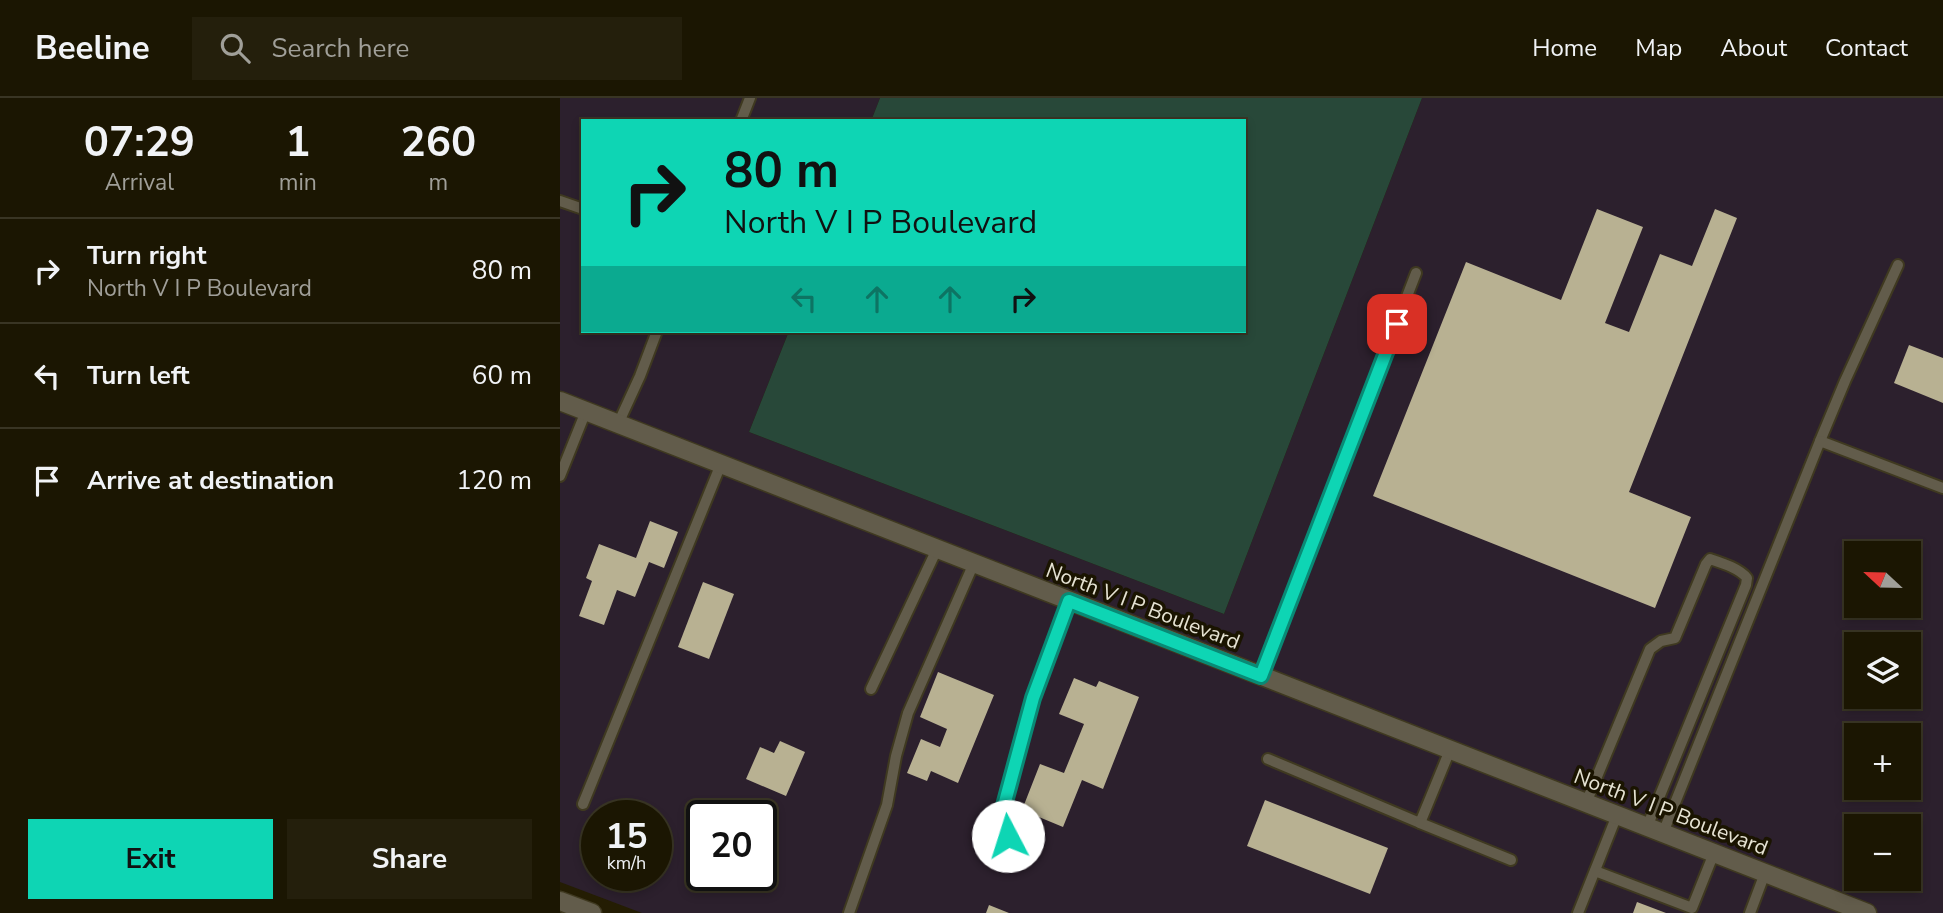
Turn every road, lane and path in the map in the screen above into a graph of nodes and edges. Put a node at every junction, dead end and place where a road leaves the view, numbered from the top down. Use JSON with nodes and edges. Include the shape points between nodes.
{"nodes":[{"id":1,"x":750,"y":98,"type":"edge"},
{"id":2,"x":742,"y":119,"type":"edge"},
{"id":3,"x":560,"y":201,"type":"edge"},
{"id":4,"x":581,"y":208,"type":"edge"},
{"id":5,"x":1898,"y":265,"type":"dead end"},
{"id":6,"x":1416,"y":273,"type":"dead end"},
{"id":7,"x":656,"y":333,"type":"edge"},
{"id":8,"x":560,"y":401,"type":"edge"},
{"id":9,"x":586,"y":411,"type":"junction"},
{"id":10,"x":618,"y":424,"type":"junction"},
{"id":11,"x":1820,"y":440,"type":"junction"},
{"id":12,"x":720,"y":464,"type":"junction"},
{"id":13,"x":560,"y":476,"type":"edge"},
{"id":14,"x":1943,"y":488,"type":"edge"},
{"id":15,"x":937,"y":549,"type":"junction"},
{"id":16,"x":974,"y":563,"type":"junction"},
{"id":17,"x":1069,"y":601,"type":"junction"},
{"id":18,"x":1261,"y":676,"type":"junction"},
{"id":19,"x":871,"y":689,"type":"dead end"},
{"id":20,"x":1450,"y":750,"type":"junction"},
{"id":21,"x":1268,"y":759,"type":"dead end"},
{"id":22,"x":585,"y":800,"type":"edge"},
{"id":23,"x":1586,"y":803,"type":"junction"},
{"id":24,"x":1617,"y":815,"type":"junction"},
{"id":25,"x":1419,"y":823,"type":"junction"},
{"id":26,"x":1655,"y":830,"type":"junction"},
{"id":27,"x":1714,"y":853,"type":"junction"},
{"id":28,"x":1014,"y":860,"type":"dead end"},
{"id":29,"x":1511,"y":860,"type":"dead end"},
{"id":30,"x":1595,"y":871,"type":"junction"},
{"id":31,"x":1765,"y":873,"type":"junction"},
{"id":32,"x":560,"y":901,"type":"edge"},
{"id":33,"x":592,"y":913,"type":"edge"},
{"id":34,"x":849,"y":913,"type":"edge"},
{"id":35,"x":1578,"y":913,"type":"edge"},
{"id":36,"x":1750,"y":913,"type":"edge"},
{"id":37,"x":1867,"y":913,"type":"edge"}],
"edges":[{"from":1,"to":2,"type":"lane"},
{"from":3,"to":4,"type":"lane"},
{"from":5,"to":11,"type":"lane"},
{"from":6,"to":18,"type":"lane"},
{"from":7,"to":10,"type":"lane"},
{"from":8,"to":9,"type":"street","name":"North V I P Boulevard"},
{"from":9,"to":10,"type":"street","name":"North V I P Boulevard"},
{"from":9,"to":13,"type":"lane"},
{"from":10,"to":12,"type":"street","name":"North V I P Boulevard"},
{"from":11,"to":14,"type":"lane"},
{"from":11,"to":26,"type":"lane"},
{"from":12,"to":15,"type":"street","name":"North V I P Boulevard"},
{"from":12,"to":22,"type":"lane"},
{"from":15,"to":16,"type":"street","name":"North V I P Boulevard"},
{"from":15,"to":19,"type":"lane"},
{"from":16,"to":17,"type":"street","name":"North V I P Boulevard"},
{"from":16,"to":34,"type":"lane","via":[[908,713],[887,804]]},
{"from":17,"to":18,"type":"street","name":"North V I P Boulevard"},
{"from":17,"to":28,"type":"lane","via":[[1033,698],[1002,813]]},
{"from":18,"to":20,"type":"street","name":"North V I P Boulevard"},
{"from":20,"to":23,"type":"street","name":"North V I P Boulevard"},
{"from":20,"to":25,"type":"lane"},
{"from":21,"to":25,"type":"lane"},
{"from":23,"to":24,"type":"street","name":"North V I P Boulevard"},
{"from":23,"to":26,"type":"lane","via":[[1650,649],[1661,640],[1675,638],[1706,564],[1710,559],[1717,561],[1743,573],[1746,586]]},
{"from":24,"to":26,"type":"street","name":"North V I P Boulevard"},
{"from":24,"to":30,"type":"lane"},
{"from":25,"to":29,"type":"lane"},
{"from":26,"to":27,"type":"street","name":"North V I P Boulevard"},
{"from":27,"to":30,"type":"lane","via":[[1692,908]]},
{"from":27,"to":31,"type":"street","name":"North V I P Boulevard"},
{"from":30,"to":35,"type":"lane"},
{"from":31,"to":36,"type":"lane"},
{"from":31,"to":37,"type":"street","name":"North V I P Boulevard"},
{"from":32,"to":33,"type":"street"}]}
